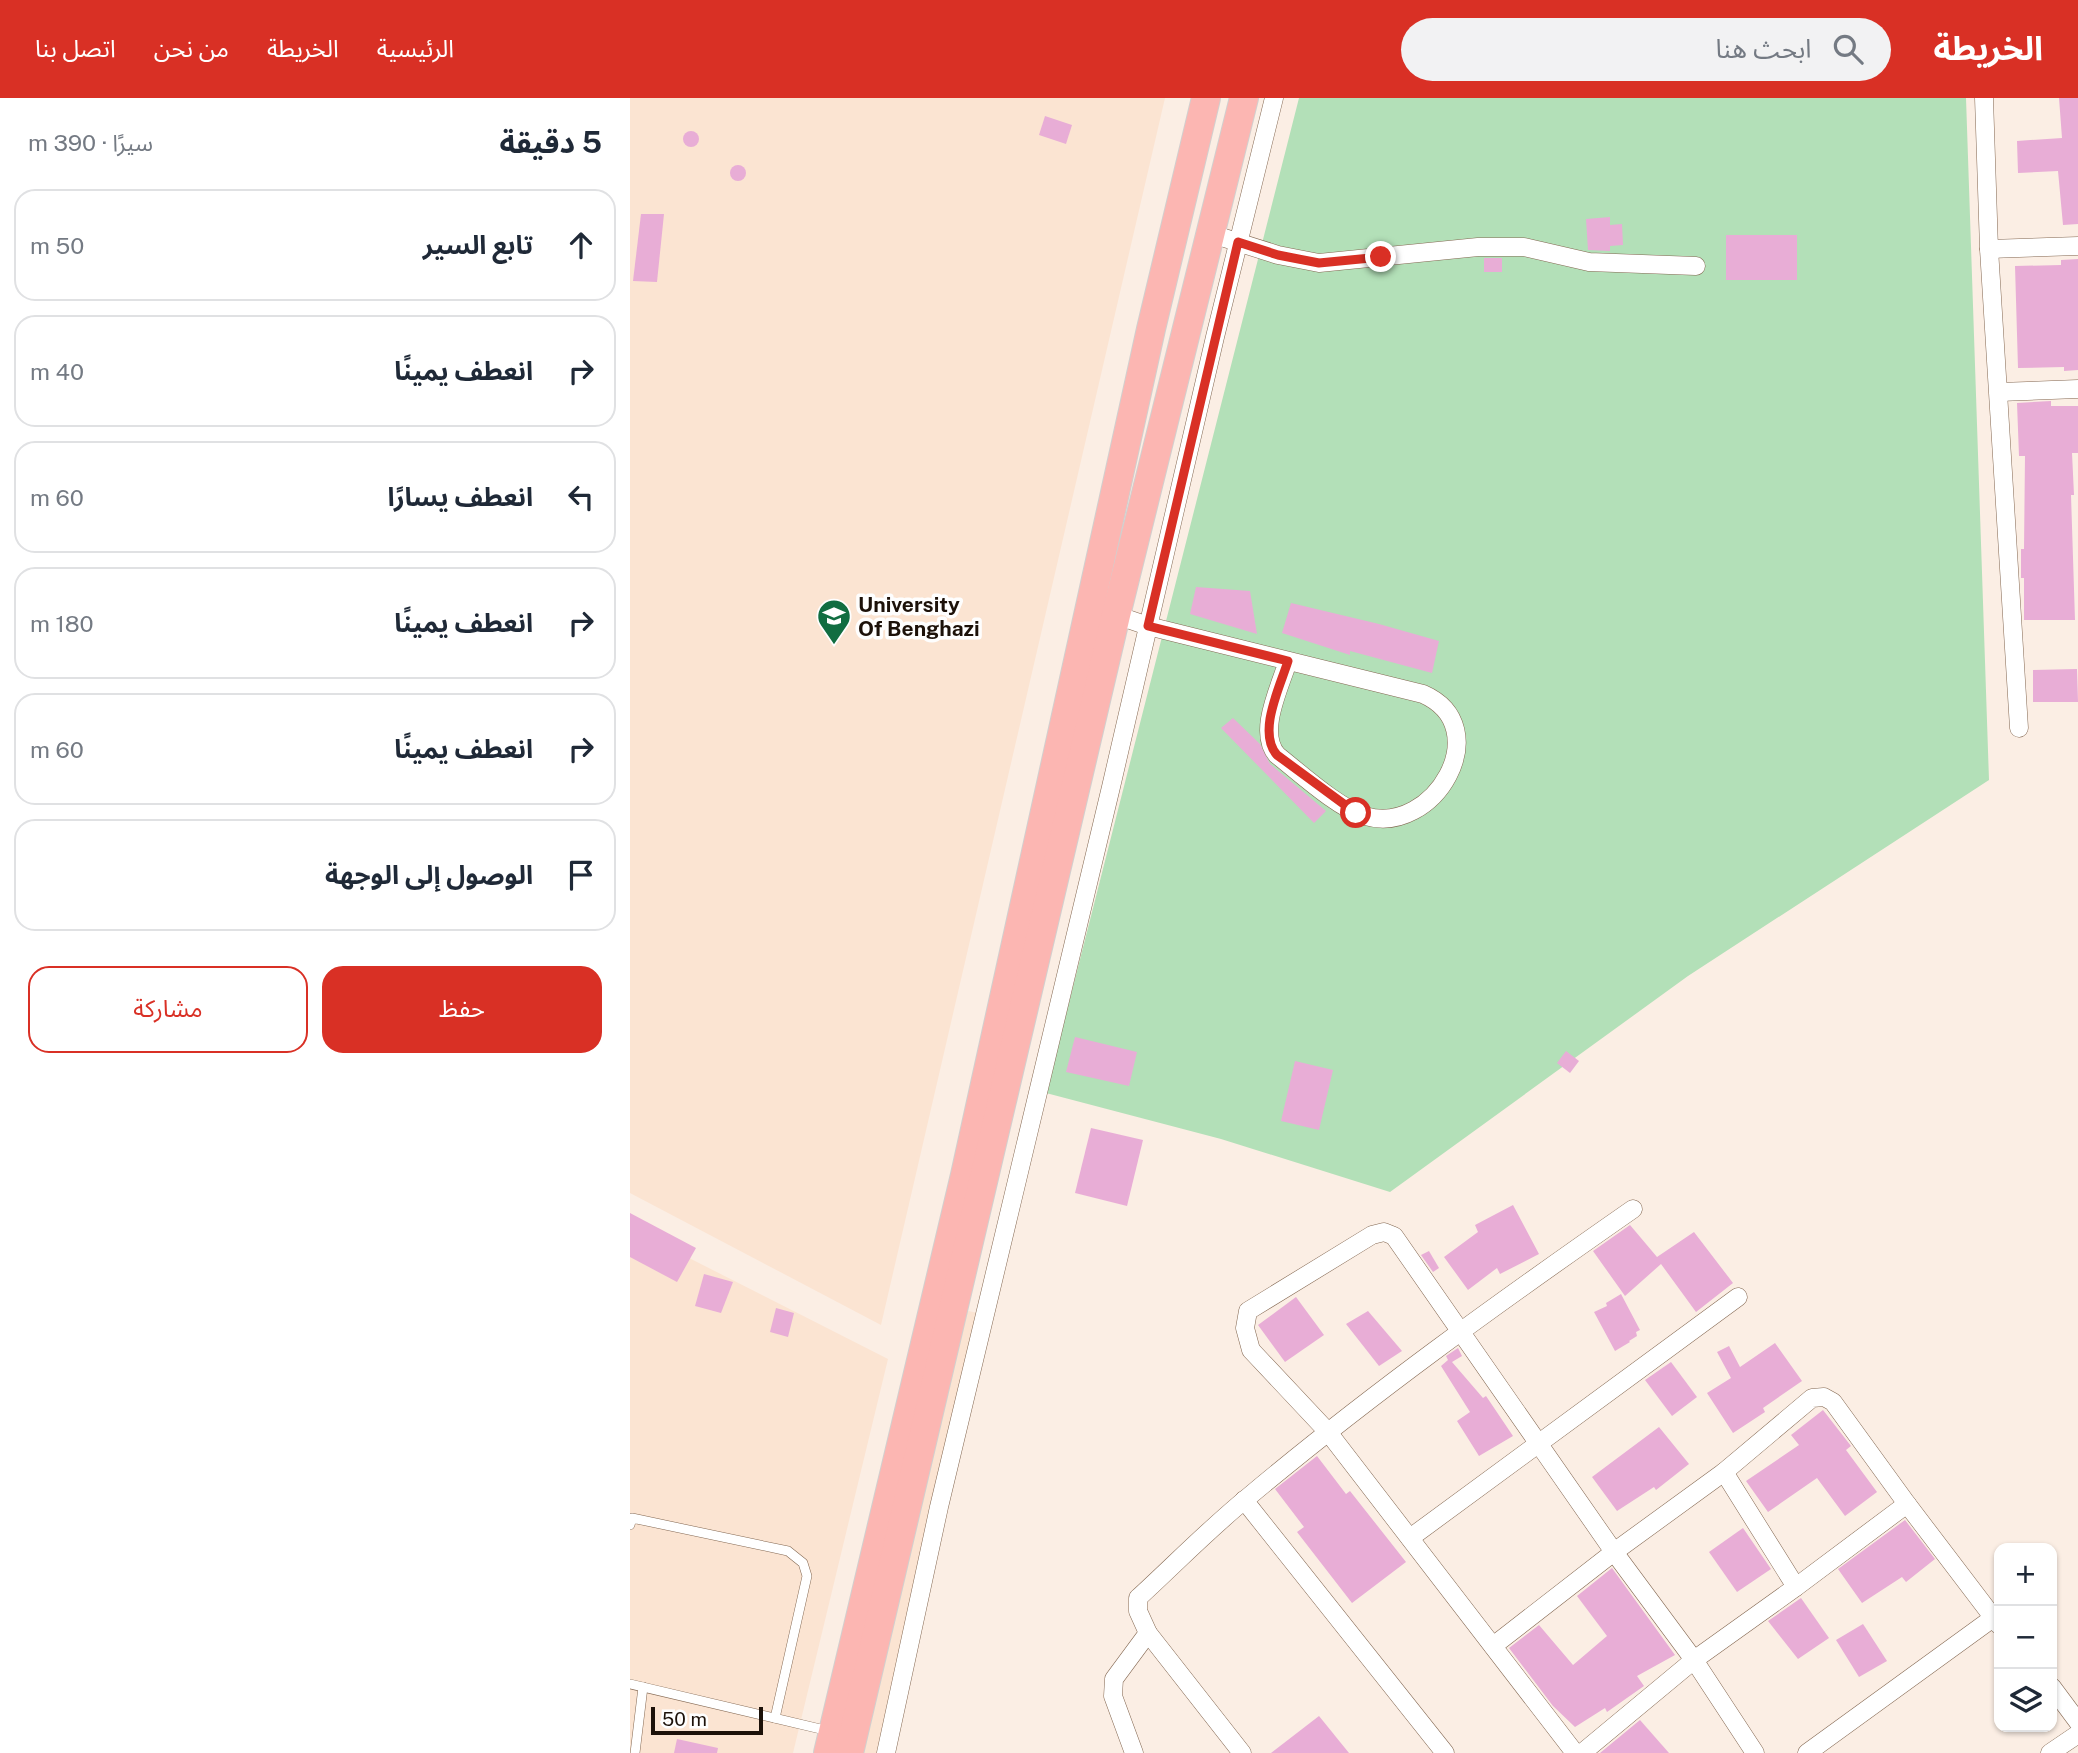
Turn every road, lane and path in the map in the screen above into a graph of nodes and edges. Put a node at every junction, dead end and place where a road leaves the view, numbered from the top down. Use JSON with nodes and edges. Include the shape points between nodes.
{"nodes":[{"id":1,"x":1206,"y":98,"type":"edge"},
{"id":2,"x":1244,"y":98,"type":"edge"},
{"id":3,"x":1274,"y":98,"type":"edge"},
{"id":4,"x":1984,"y":98,"type":"edge"},
{"id":5,"x":1225,"y":238,"type":"junction"},
{"id":6,"x":2078,"y":246,"type":"edge"},
{"id":7,"x":1989,"y":250,"type":"junction"},
{"id":8,"x":1696,"y":266,"type":"dead end"},
{"id":9,"x":2078,"y":389,"type":"edge"},
{"id":10,"x":1999,"y":392,"type":"junction"},
{"id":11,"x":1116,"y":615,"type":"junction"},
{"id":12,"x":1148,"y":626,"type":"junction"},
{"id":13,"x":1288,"y":661,"type":"junction"},
{"id":14,"x":2019,"y":728,"type":"dead end"},
{"id":15,"x":1633,"y":1209,"type":"dead end"},
{"id":16,"x":1738,"y":1297,"type":"dead end"},
{"id":17,"x":1459,"y":1331,"type":"junction"},
{"id":18,"x":1328,"y":1432,"type":"junction"},
{"id":19,"x":1538,"y":1443,"type":"junction"},
{"id":20,"x":1724,"y":1472,"type":"junction"},
{"id":21,"x":1244,"y":1500,"type":"junction"},
{"id":22,"x":1906,"y":1504,"type":"junction"},
{"id":23,"x":631,"y":1520,"type":"edge"},
{"id":24,"x":1410,"y":1538,"type":"junction"},
{"id":25,"x":1614,"y":1552,"type":"junction"},
{"id":26,"x":1796,"y":1587,"type":"junction"},
{"id":27,"x":883,"y":1611,"type":"junction"},
{"id":28,"x":1994,"y":1618,"type":"edge"},
{"id":29,"x":915,"y":1619,"type":"junction"},
{"id":30,"x":1994,"y":1622,"type":"edge"},
{"id":31,"x":1148,"y":1633,"type":"junction"},
{"id":32,"x":1493,"y":1646,"type":"junction"},
{"id":33,"x":1694,"y":1660,"type":"junction"},
{"id":34,"x":630,"y":1684,"type":"edge"},
{"id":35,"x":643,"y":1687,"type":"junction"},
{"id":36,"x":2057,"y":1697,"type":"edge"},
{"id":37,"x":775,"y":1718,"type":"junction"},
{"id":38,"x":2077,"y":1732,"type":"edge"},
{"id":39,"x":841,"y":1744,"type":"edge"},
{"id":40,"x":635,"y":1753,"type":"edge"},
{"id":41,"x":886,"y":1753,"type":"edge"},
{"id":42,"x":1134,"y":1753,"type":"edge"},
{"id":43,"x":1242,"y":1753,"type":"edge"},
{"id":44,"x":1445,"y":1753,"type":"edge"},
{"id":45,"x":1575,"y":1753,"type":"edge"},
{"id":46,"x":1582,"y":1753,"type":"edge"},
{"id":47,"x":1755,"y":1753,"type":"edge"},
{"id":48,"x":1807,"y":1753,"type":"edge"},
{"id":49,"x":2050,"y":1753,"type":"edge"}],
"edges":[{"from":1,"to":39,"type":"highway","via":[[1151,329]]},
{"from":2,"to":5,"type":"highway"},
{"from":3,"to":5,"type":"street"},
{"from":4,"to":7,"type":"street"},
{"from":5,"to":8,"type":"street","via":[[1319,263],[1478,247],[1524,247],[1589,262]]},
{"from":5,"to":11,"type":"highway"},
{"from":5,"to":12,"type":"street"},
{"from":6,"to":7,"type":"street"},
{"from":7,"to":10,"type":"street"},
{"from":9,"to":10,"type":"street"},
{"from":10,"to":14,"type":"street"},
{"from":11,"to":12,"type":"street"},
{"from":11,"to":27,"type":"highway"},
{"from":12,"to":13,"type":"street"},
{"from":12,"to":29,"type":"street"},
{"from":13,"to":13,"type":"street","via":[[1423,694],[1440,703],[1456,728],[1457,747],[1445,779],[1430,800],[1401,817],[1367,817],[1346,807],[1277,755],[1269,743],[1268,729]]},
{"from":15,"to":17,"type":"street"},
{"from":16,"to":19,"type":"street"},
{"from":17,"to":18,"type":"street"},
{"from":17,"to":18,"type":"street","via":[[1394,1236],[1384,1232],[1248,1311],[1245,1328],[1251,1350]]},
{"from":17,"to":19,"type":"street"},
{"from":18,"to":21,"type":"street"},
{"from":18,"to":24,"type":"street"},
{"from":19,"to":24,"type":"street"},
{"from":19,"to":25,"type":"street"},
{"from":20,"to":22,"type":"street","via":[[1812,1398],[1824,1396],[1833,1402]]},
{"from":20,"to":25,"type":"street"},
{"from":20,"to":26,"type":"street"},
{"from":21,"to":31,"type":"street","via":[[1138,1598],[1138,1611]]},
{"from":21,"to":44,"type":"street"},
{"from":22,"to":26,"type":"street"},
{"from":22,"to":28,"type":"street"},
{"from":23,"to":37,"type":"lane","via":[[788,1551],[803,1563],[807,1576]]},
{"from":24,"to":32,"type":"street"},
{"from":25,"to":32,"type":"street"},
{"from":25,"to":33,"type":"street"},
{"from":26,"to":33,"type":"street"},
{"from":27,"to":29,"type":"street"},
{"from":27,"to":39,"type":"highway"},
{"from":29,"to":41,"type":"street"},
{"from":30,"to":48,"type":"street"},
{"from":31,"to":42,"type":"street","via":[[1114,1679],[1113,1696]]},
{"from":31,"to":43,"type":"street"},
{"from":32,"to":45,"type":"street"},
{"from":33,"to":46,"type":"street"},
{"from":33,"to":47,"type":"street"},
{"from":34,"to":35,"type":"lane"},
{"from":35,"to":37,"type":"lane"},
{"from":35,"to":40,"type":"lane"},
{"from":36,"to":38,"type":"street"},
{"from":37,"to":39,"type":"lane"},
{"from":38,"to":49,"type":"street"}]}
